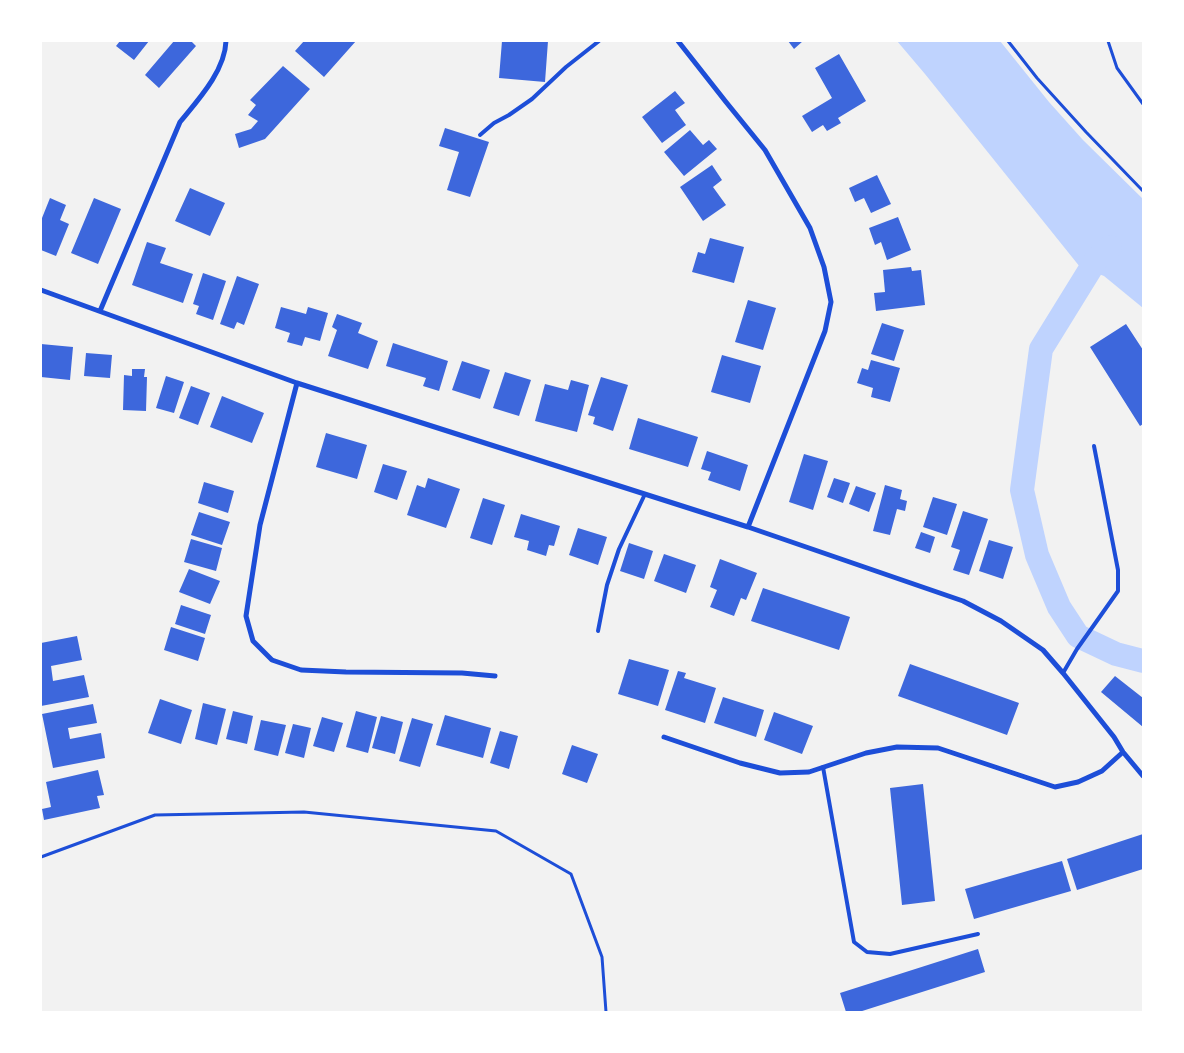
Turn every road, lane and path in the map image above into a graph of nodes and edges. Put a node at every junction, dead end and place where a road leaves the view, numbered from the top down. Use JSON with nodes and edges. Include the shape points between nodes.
{"nodes":[{"id":1,"x":599,"y":41,"type":"edge"},
{"id":2,"x":678,"y":41,"type":"edge"},
{"id":3,"x":1008,"y":41,"type":"edge"},
{"id":4,"x":1108,"y":41,"type":"edge"},
{"id":5,"x":226,"y":42,"type":"edge"},
{"id":6,"x":1143,"y":104,"type":"edge"},
{"id":7,"x":480,"y":135,"type":"dead end"},
{"id":8,"x":1143,"y":191,"type":"edge"},
{"id":9,"x":41,"y":290,"type":"edge"},
{"id":10,"x":100,"y":311,"type":"junction"},
{"id":11,"x":298,"y":383,"type":"junction"},
{"id":12,"x":1094,"y":446,"type":"dead end"},
{"id":13,"x":644,"y":494,"type":"junction"},
{"id":14,"x":748,"y":527,"type":"junction"},
{"id":15,"x":598,"y":630,"type":"dead end"},
{"id":16,"x":1063,"y":673,"type":"junction"},
{"id":17,"x":495,"y":676,"type":"dead end"},
{"id":18,"x":664,"y":737,"type":"dead end"},
{"id":19,"x":1123,"y":752,"type":"junction"},
{"id":20,"x":823,"y":768,"type":"junction"},
{"id":21,"x":1143,"y":776,"type":"edge"},
{"id":22,"x":41,"y":857,"type":"edge"},
{"id":23,"x":978,"y":934,"type":"dead end"},
{"id":24,"x":606,"y":1012,"type":"edge"}],
"edges":[{"from":1,"to":7,"type":"lane","via":[[532,100]]},
{"from":2,"to":14,"type":"street","via":[[765,150],[789,189],[810,228],[824,267],[830,302],[825,331]]},
{"from":3,"to":8,"type":"path","via":[[1037,78]]},
{"from":4,"to":6,"type":"path","via":[[1117,68]]},
{"from":5,"to":10,"type":"street","via":[[220,66],[180,122]]},
{"from":9,"to":10,"type":"street"},
{"from":10,"to":11,"type":"street"},
{"from":11,"to":13,"type":"street"},
{"from":11,"to":17,"type":"street","via":[[260,525],[246,616],[253,641],[272,660],[300,670]]},
{"from":12,"to":16,"type":"lane","via":[[1118,570],[1118,592]]},
{"from":13,"to":14,"type":"street"},
{"from":13,"to":15,"type":"lane","via":[[619,549],[607,585]]},
{"from":14,"to":16,"type":"street","via":[[963,601],[1001,620],[1042,650]]},
{"from":16,"to":19,"type":"street"},
{"from":18,"to":20,"type":"street","via":[[780,773]]},
{"from":19,"to":20,"type":"street","via":[[1102,771],[1078,782],[1056,787],[938,748],[898,747],[866,753]]},
{"from":19,"to":21,"type":"street"},
{"from":20,"to":23,"type":"lane","via":[[854,942],[866,952],[890,954]]},
{"from":22,"to":24,"type":"path","via":[[155,816],[304,812],[496,831],[571,874],[602,957]]}]}
